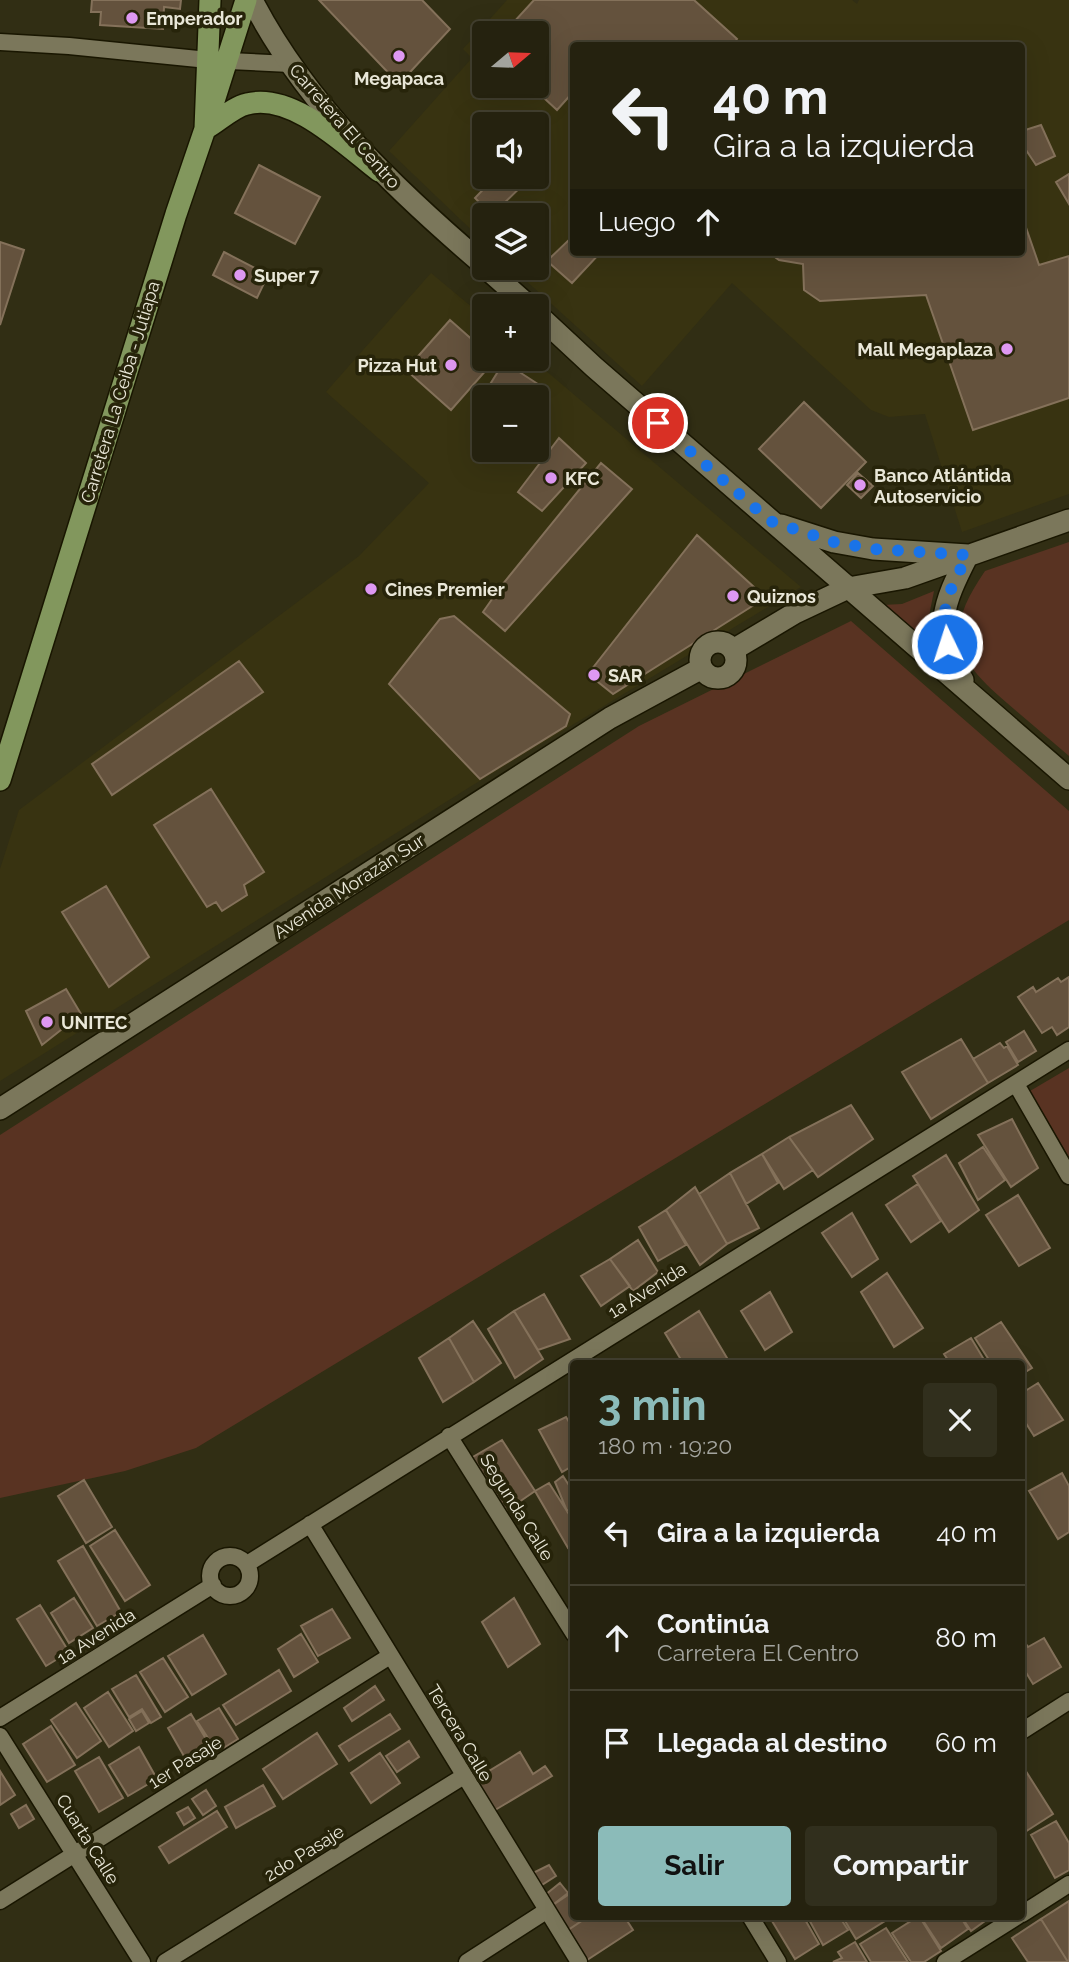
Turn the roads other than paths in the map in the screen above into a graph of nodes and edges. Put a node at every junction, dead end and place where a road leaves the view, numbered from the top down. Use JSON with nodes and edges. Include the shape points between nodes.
{"nodes":[{"id":1,"x":210,"y":0,"type":"edge"},
{"id":2,"x":246,"y":0,"type":"edge"},
{"id":3,"x":253,"y":0,"type":"edge"},
{"id":4,"x":0,"y":42,"type":"edge"},
{"id":5,"x":218,"y":60,"type":"junction"},
{"id":6,"x":290,"y":64,"type":"junction"},
{"id":7,"x":205,"y":129,"type":"junction"},
{"id":8,"x":379,"y":170,"type":"junction"},
{"id":9,"x":472,"y":256,"type":"edge"},
{"id":10,"x":500,"y":280,"type":"edge"},
{"id":11,"x":515,"y":294,"type":"edge"},
{"id":12,"x":549,"y":325,"type":"edge"},
{"id":13,"x":1069,"y":520,"type":"edge"},
{"id":14,"x":770,"y":521,"type":"junction"},
{"id":15,"x":968,"y":555,"type":"junction"},
{"id":16,"x":848,"y":588,"type":"junction"},
{"id":17,"x":976,"y":699,"type":"junction"},
{"id":18,"x":1069,"y":779,"type":"edge"},
{"id":19,"x":0,"y":780,"type":"edge"},
{"id":20,"x":1069,"y":1050,"type":"edge"},
{"id":21,"x":1016,"y":1084,"type":"junction"},
{"id":22,"x":0,"y":1109,"type":"edge"},
{"id":23,"x":1069,"y":1176,"type":"edge"},
{"id":24,"x":571,"y":1360,"type":"edge"},
{"id":25,"x":570,"y":1361,"type":"edge"},
{"id":26,"x":449,"y":1436,"type":"junction"},
{"id":27,"x":310,"y":1524,"type":"junction"},
{"id":28,"x":247,"y":1564,"type":"junction"},
{"id":29,"x":213,"y":1585,"type":"junction"},
{"id":30,"x":570,"y":1628,"type":"edge"},
{"id":31,"x":390,"y":1656,"type":"junction"},
{"id":32,"x":1069,"y":1701,"type":"edge"},
{"id":33,"x":0,"y":1718,"type":"edge"},
{"id":34,"x":1025,"y":1729,"type":"edge"},
{"id":35,"x":0,"y":1736,"type":"edge"},
{"id":36,"x":464,"y":1776,"type":"junction"},
{"id":37,"x":74,"y":1853,"type":"junction"},
{"id":38,"x":1069,"y":1884,"type":"edge"},
{"id":39,"x":0,"y":1901,"type":"edge"},
{"id":40,"x":546,"y":1911,"type":"junction"},
{"id":41,"x":1025,"y":1912,"type":"edge"},
{"id":42,"x":752,"y":1920,"type":"edge"},
{"id":43,"x":1012,"y":1920,"type":"edge"},
{"id":44,"x":142,"y":1962,"type":"edge"},
{"id":45,"x":165,"y":1962,"type":"edge"},
{"id":46,"x":467,"y":1962,"type":"edge"},
{"id":47,"x":579,"y":1962,"type":"edge"},
{"id":48,"x":778,"y":1962,"type":"edge"},
{"id":49,"x":945,"y":1962,"type":"edge"}],
"edges":[{"from":1,"to":5,"type":"main road","name":"Carretera La Ceiba - Jutiapa"},
{"from":2,"to":5,"type":"main road"},
{"from":3,"to":6,"type":"main road","name":"Carretera El Centro"},
{"from":4,"to":5,"type":"street"},
{"from":5,"to":6,"type":"street"},
{"from":5,"to":7,"type":"main road","name":"Carretera La Ceiba - Jutiapa"},
{"from":6,"to":8,"type":"main road","name":"Carretera El Centro"},
{"from":7,"to":8,"type":"main road","via":[[246,104],[275,102],[314,121]]},
{"from":7,"to":19,"type":"main road","name":"Carretera La Ceiba - Jutiapa"},
{"from":8,"to":9,"type":"main road","name":"Carretera El Centro"},
{"from":10,"to":11,"type":"main road","name":"Carretera El Centro"},
{"from":12,"to":14,"type":"main road"},
{"from":13,"to":15,"type":"main road","name":"Avenida Morazán Sur"},
{"from":14,"to":15,"type":"main road","via":[[873,549]]},
{"from":14,"to":16,"type":"main road"},
{"from":15,"to":16,"type":"main road","name":"Avenida Morazán Sur","via":[[905,578]]},
{"from":15,"to":17,"type":"main road","via":[[950,590],[943,629],[950,660]]},
{"from":16,"to":17,"type":"main road"},
{"from":16,"to":22,"type":"main road","name":"Avenida Morazán Sur","via":[[733,650],[735,667],[727,676],[710,676],[702,667],[599,726]]},
{"from":17,"to":18,"type":"main road"},
{"from":20,"to":21,"type":"street","name":"1a Avenida"},
{"from":21,"to":23,"type":"street"},
{"from":21,"to":24,"type":"street","name":"1a Avenida"},
{"from":25,"to":26,"type":"street","name":"1a Avenida"},
{"from":26,"to":27,"type":"street","name":"1a Avenida"},
{"from":26,"to":30,"type":"street","name":"Segunda Calle"},
{"from":27,"to":28,"type":"street","name":"1a Avenida"},
{"from":27,"to":31,"type":"street","name":"Tercera Calle"},
{"from":28,"to":29,"type":"street","via":[[236,1556],[223,1557],[211,1572]]},
{"from":28,"to":29,"type":"street","via":[[249,1583],[241,1593],[228,1596]]},
{"from":29,"to":33,"type":"street","name":"1a Avenida"},
{"from":31,"to":36,"type":"street","name":"Tercera Calle"},
{"from":31,"to":37,"type":"street","name":"1er Pasaje"},
{"from":32,"to":34,"type":"street"},
{"from":35,"to":37,"type":"street","name":"Cuarta Calle"},
{"from":36,"to":40,"type":"street","name":"Tercera Calle"},
{"from":36,"to":45,"type":"street","name":"2do Pasaje"},
{"from":37,"to":39,"type":"street","name":"1er Pasaje"},
{"from":37,"to":44,"type":"street","name":"Cuarta Calle"},
{"from":38,"to":41,"type":"street"},
{"from":40,"to":46,"type":"street"},
{"from":40,"to":47,"type":"street","name":"Tercera Calle"},
{"from":42,"to":48,"type":"street"},
{"from":43,"to":49,"type":"street"}]}
